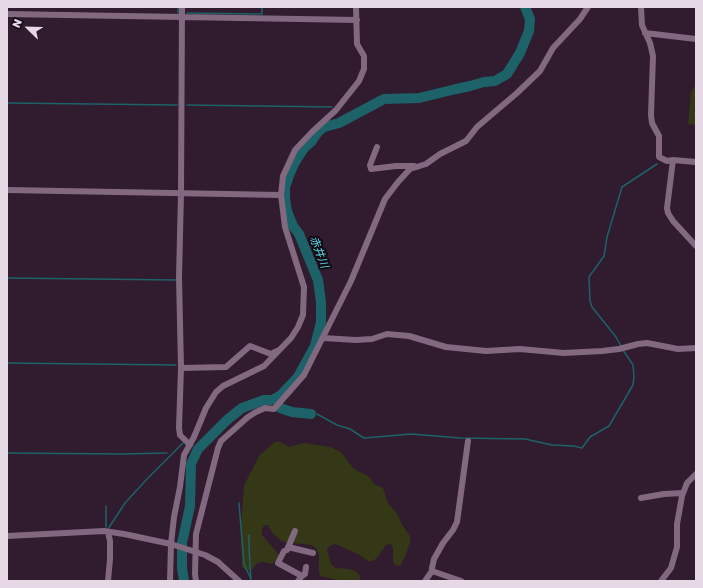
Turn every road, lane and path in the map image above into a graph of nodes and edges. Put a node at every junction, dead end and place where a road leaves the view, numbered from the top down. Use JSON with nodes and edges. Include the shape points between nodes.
{"nodes":[{"id":1,"x":182,"y":7,"type":"edge"},
{"id":2,"x":356,"y":7,"type":"edge"},
{"id":3,"x":588,"y":7,"type":"edge"},
{"id":4,"x":641,"y":7,"type":"edge"},
{"id":5,"x":7,"y":14,"type":"edge"},
{"id":6,"x":182,"y":16,"type":"junction"},
{"id":7,"x":356,"y":20,"type":"junction"},
{"id":8,"x":646,"y":33,"type":"junction"},
{"id":9,"x":696,"y":39,"type":"edge"},
{"id":10,"x":377,"y":147,"type":"dead end"},
{"id":11,"x":674,"y":160,"type":"junction"},
{"id":12,"x":696,"y":162,"type":"edge"},
{"id":13,"x":418,"y":166,"type":"junction"},
{"id":14,"x":7,"y":190,"type":"edge"},
{"id":15,"x":181,"y":193,"type":"junction"},
{"id":16,"x":281,"y":195,"type":"junction"},
{"id":17,"x":696,"y":246,"type":"edge"},
{"id":18,"x":323,"y":338,"type":"junction"},
{"id":19,"x":696,"y":348,"type":"edge"},
{"id":20,"x":280,"y":350,"type":"junction"},
{"id":21,"x":181,"y":368,"type":"junction"},
{"id":22,"x":468,"y":441,"type":"dead end"},
{"id":23,"x":190,"y":444,"type":"junction"},
{"id":24,"x":696,"y":474,"type":"edge"},
{"id":25,"x":683,"y":493,"type":"junction"},
{"id":26,"x":641,"y":498,"type":"dead end"},
{"id":27,"x":296,"y":531,"type":"dead end"},
{"id":28,"x":108,"y":532,"type":"junction"},
{"id":29,"x":7,"y":536,"type":"edge"},
{"id":30,"x":172,"y":545,"type":"junction"},
{"id":31,"x":288,"y":547,"type":"junction"},
{"id":32,"x":193,"y":551,"type":"junction"},
{"id":33,"x":313,"y":553,"type":"dead end"},
{"id":34,"x":306,"y":567,"type":"dead end"},
{"id":35,"x":432,"y":571,"type":"junction"},
{"id":36,"x":300,"y":578,"type":"edge"},
{"id":37,"x":108,"y":581,"type":"edge"},
{"id":38,"x":170,"y":581,"type":"edge"},
{"id":39,"x":196,"y":581,"type":"edge"},
{"id":40,"x":239,"y":581,"type":"edge"},
{"id":41,"x":425,"y":581,"type":"edge"},
{"id":42,"x":461,"y":581,"type":"edge"},
{"id":43,"x":661,"y":581,"type":"edge"}],
"edges":[{"from":1,"to":6,"type":"street"},
{"from":2,"to":7,"type":"street"},
{"from":3,"to":13,"type":"street","via":[[553,48],[540,71],[477,127],[466,141]]},
{"from":4,"to":8,"type":"street","via":[[642,26]]},
{"from":5,"to":6,"type":"street"},
{"from":6,"to":7,"type":"street"},
{"from":6,"to":15,"type":"street"},
{"from":7,"to":16,"type":"street","via":[[357,44],[364,56],[364,69],[359,81],[336,110],[295,150],[283,176]]},
{"from":8,"to":9,"type":"street"},
{"from":8,"to":11,"type":"street","via":[[653,56],[651,115],[659,136],[659,157],[666,161]]},
{"from":10,"to":13,"type":"street","via":[[370,165],[371,169]]},
{"from":11,"to":12,"type":"street"},
{"from":11,"to":17,"type":"street","via":[[668,213]]},
{"from":13,"to":18,"type":"street","via":[[410,169],[386,199]]},
{"from":14,"to":15,"type":"street"},
{"from":15,"to":16,"type":"street"},
{"from":15,"to":21,"type":"street"},
{"from":16,"to":20,"type":"street","via":[[285,227],[304,295],[303,314],[298,327]]},
{"from":18,"to":19,"type":"street","via":[[372,339],[387,334],[409,336],[446,348],[486,351],[520,349],[564,353],[602,351],[647,343],[678,349]]},
{"from":18,"to":32,"type":"street","via":[[304,375],[274,408],[265,408],[248,417],[222,441],[212,464]]},
{"from":20,"to":21,"type":"street","via":[[271,354],[250,346],[226,367]]},
{"from":20,"to":23,"type":"street","via":[[264,366],[216,392]]},
{"from":21,"to":23,"type":"street","via":[[180,435]]},
{"from":22,"to":35,"type":"street","via":[[457,522],[434,559]]},
{"from":23,"to":30,"type":"street","via":[[184,455]]},
{"from":24,"to":25,"type":"street","via":[[687,483]]},
{"from":25,"to":26,"type":"street"},
{"from":25,"to":43,"type":"street","via":[[677,524],[677,547],[671,568]]},
{"from":27,"to":31,"type":"street"},
{"from":28,"to":29,"type":"street"},
{"from":28,"to":30,"type":"street"},
{"from":28,"to":37,"type":"street"},
{"from":30,"to":32,"type":"street"},
{"from":30,"to":38,"type":"street"},
{"from":31,"to":33,"type":"street"},
{"from":31,"to":36,"type":"street","via":[[278,563]]},
{"from":32,"to":39,"type":"street"},
{"from":32,"to":40,"type":"street","via":[[218,562]]},
{"from":34,"to":36,"type":"street","via":[[305,574]]},
{"from":35,"to":41,"type":"street"},
{"from":35,"to":42,"type":"street"}]}
